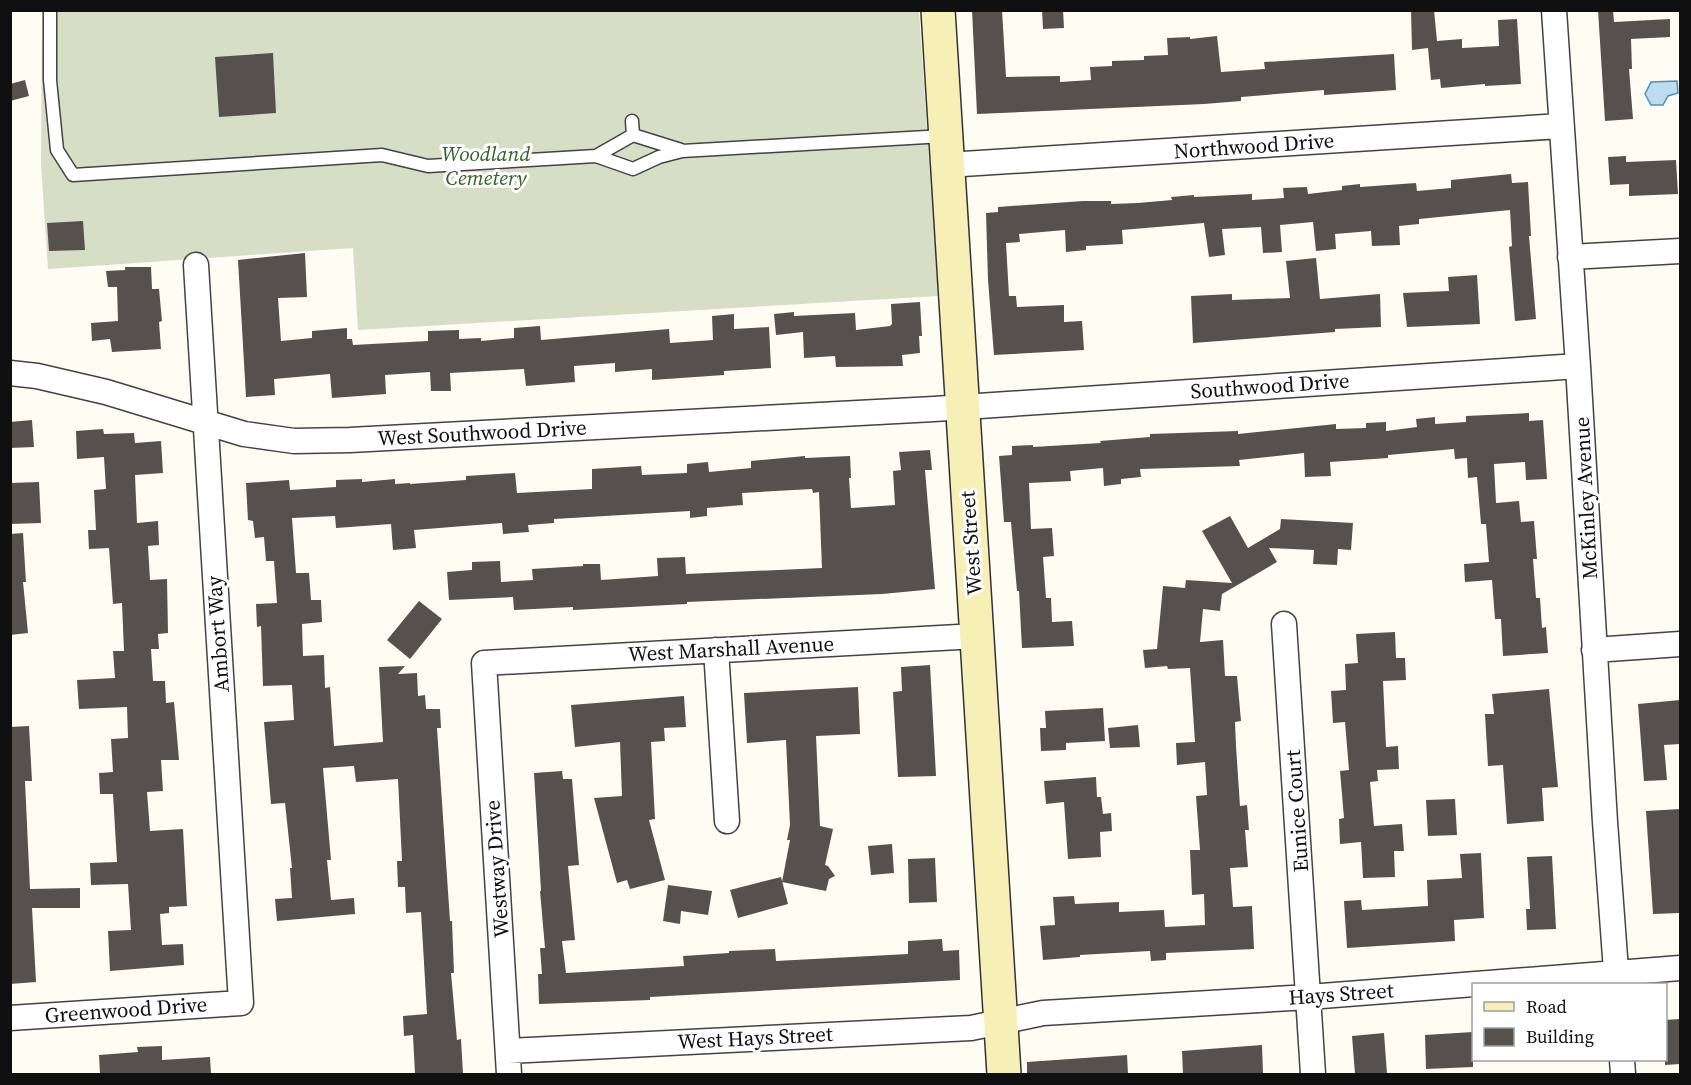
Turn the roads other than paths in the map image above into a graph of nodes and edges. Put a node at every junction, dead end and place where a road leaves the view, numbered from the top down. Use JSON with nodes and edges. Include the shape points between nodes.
{"nodes":[{"id":1,"x":50,"y":10,"type":"edge"},
{"id":2,"x":938,"y":10,"type":"edge"},
{"id":3,"x":1554,"y":10,"type":"edge"},
{"id":4,"x":632,"y":121,"type":"dead end"},
{"id":5,"x":1561,"y":126,"type":"junction"},
{"id":6,"x":633,"y":135,"type":"junction"},
{"id":7,"x":682,"y":151,"type":"junction"},
{"id":8,"x":946,"y":151,"type":"junction"},
{"id":9,"x":596,"y":156,"type":"junction"},
{"id":10,"x":1680,"y":251,"type":"edge"},
{"id":11,"x":1570,"y":258,"type":"junction"},
{"id":12,"x":196,"y":265,"type":"dead end"},
{"id":13,"x":1578,"y":366,"type":"junction"},
{"id":14,"x":10,"y":373,"type":"edge"},
{"id":15,"x":962,"y":406,"type":"junction"},
{"id":16,"x":205,"y":422,"type":"junction"},
{"id":17,"x":1284,"y":624,"type":"dead end"},
{"id":18,"x":977,"y":636,"type":"junction"},
{"id":19,"x":1680,"y":644,"type":"edge"},
{"id":20,"x":716,"y":650,"type":"junction"},
{"id":21,"x":1594,"y":650,"type":"junction"},
{"id":22,"x":484,"y":663,"type":"joint"},
{"id":23,"x":727,"y":821,"type":"dead end"},
{"id":24,"x":1680,"y":968,"type":"edge"},
{"id":25,"x":1617,"y":978,"type":"edge"},
{"id":26,"x":1536,"y":983,"type":"edge"},
{"id":27,"x":1472,"y":987,"type":"edge"},
{"id":28,"x":1309,"y":997,"type":"junction"},
{"id":29,"x":241,"y":1003,"type":"joint"},
{"id":30,"x":10,"y":1018,"type":"edge"},
{"id":31,"x":1001,"y":1021,"type":"junction"},
{"id":32,"x":509,"y":1063,"type":"edge"},
{"id":33,"x":1004,"y":1074,"type":"edge"},
{"id":34,"x":1314,"y":1074,"type":"edge"}],
"edges":[{"from":1,"to":9,"type":"lane","via":[[57,150],[73,175],[382,156],[428,166]]},
{"from":2,"to":8,"type":"main road","name":"West Street"},
{"from":3,"to":5,"type":"street","name":"McKinley Avenue"},
{"from":4,"to":6,"type":"lane"},
{"from":5,"to":8,"type":"street","name":"Northwood Drive"},
{"from":5,"to":11,"type":"street","name":"McKinley Avenue"},
{"from":6,"to":7,"type":"lane"},
{"from":6,"to":9,"type":"lane"},
{"from":7,"to":8,"type":"lane"},
{"from":7,"to":9,"type":"lane","via":[[633,170]]},
{"from":8,"to":15,"type":"main road","name":"West Street"},
{"from":10,"to":11,"type":"street"},
{"from":11,"to":13,"type":"street","name":"McKinley Avenue"},
{"from":12,"to":16,"type":"street","name":"Ambort Way"},
{"from":13,"to":15,"type":"street","name":"Southwood Drive"},
{"from":13,"to":21,"type":"street","name":"McKinley Avenue"},
{"from":14,"to":16,"type":"street","name":"West Southwood Drive","via":[[106,392]]},
{"from":15,"to":16,"type":"street","name":"West Southwood Drive","via":[[350,440],[294,441],[244,434]]},
{"from":15,"to":18,"type":"main road","name":"West Street"},
{"from":16,"to":29,"type":"street","name":"Ambort Way"},
{"from":17,"to":28,"type":"street","name":"Eunice Court"},
{"from":18,"to":20,"type":"street","name":"West Marshall Avenue"},
{"from":18,"to":31,"type":"main road","name":"West Street"},
{"from":19,"to":21,"type":"street"},
{"from":20,"to":22,"type":"street","name":"West Marshall Avenue"},
{"from":20,"to":23,"type":"street"},
{"from":21,"to":25,"type":"street","name":"McKinley Avenue"},
{"from":22,"to":32,"type":"street","name":"Westway Drive"},
{"from":24,"to":25,"type":"street","name":"Hays Street"},
{"from":25,"to":26,"type":"street","name":"Hays Street"},
{"from":27,"to":28,"type":"street","name":"Hays Street"},
{"from":28,"to":31,"type":"street","name":"Hays Street","via":[[1043,1012]]},
{"from":28,"to":34,"type":"street","name":"Eunice Court"},
{"from":29,"to":30,"type":"street","name":"Greenwood Drive"},
{"from":31,"to":32,"type":"street","name":"West Hays Street","via":[[970,1028]]},
{"from":31,"to":33,"type":"main road","name":"West Street"}]}
